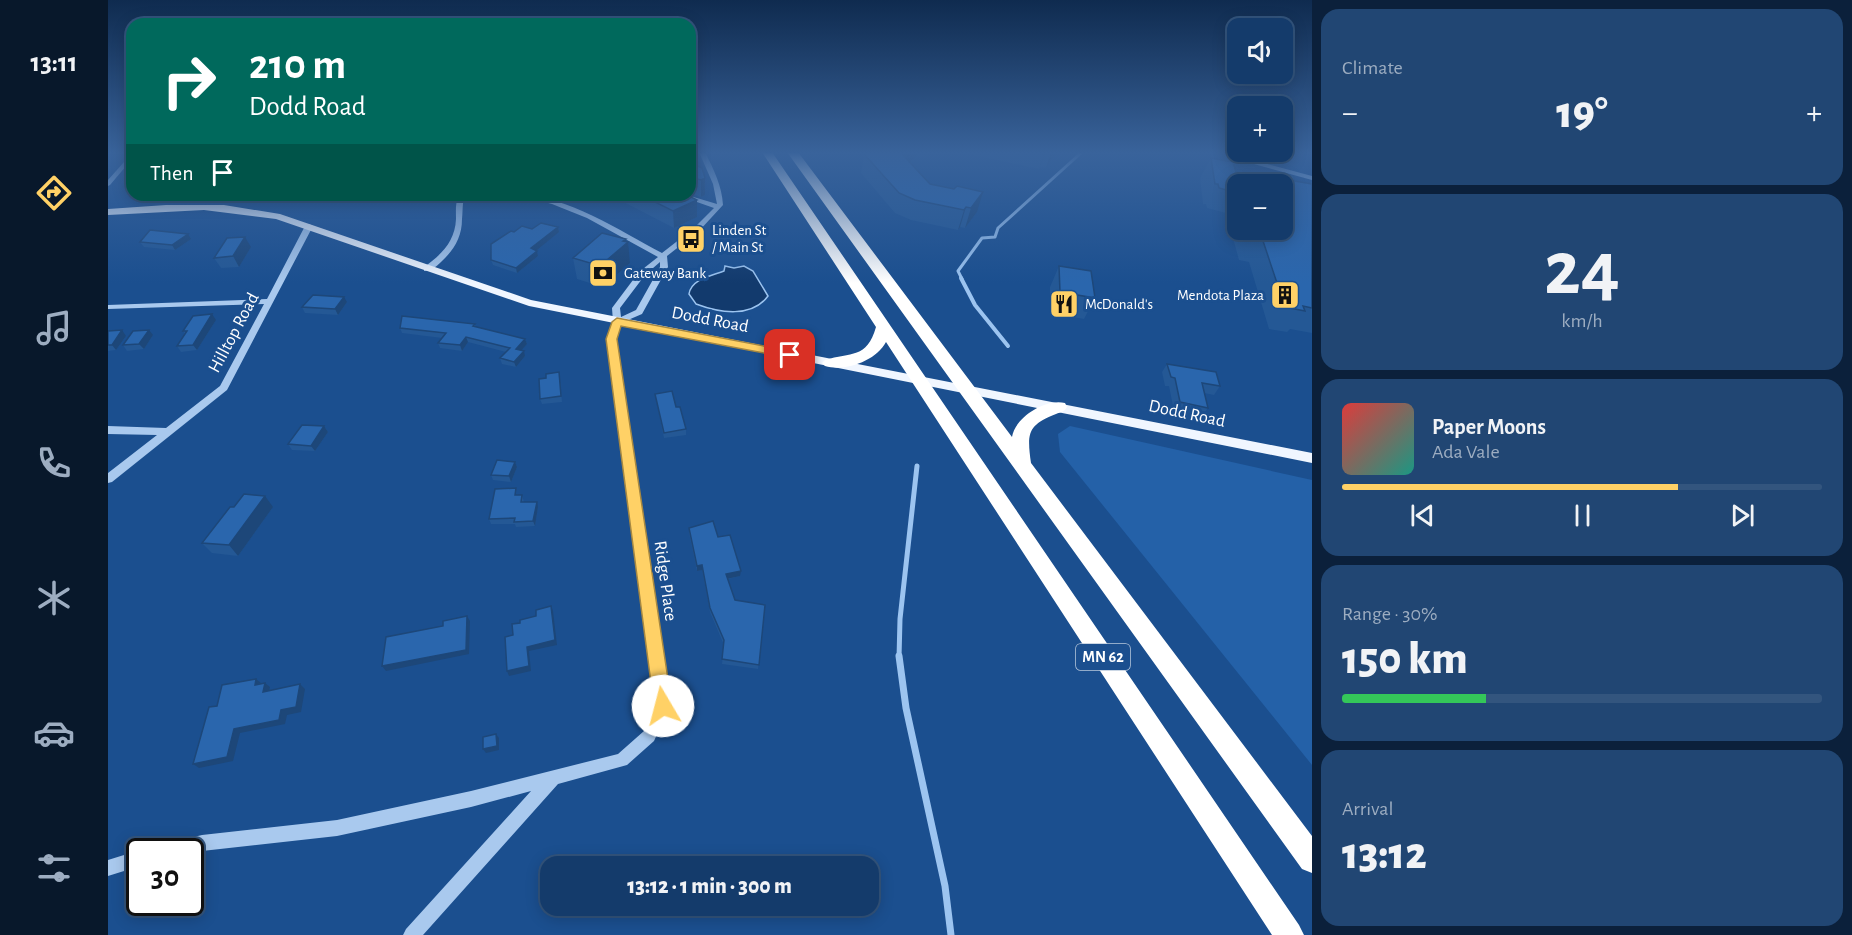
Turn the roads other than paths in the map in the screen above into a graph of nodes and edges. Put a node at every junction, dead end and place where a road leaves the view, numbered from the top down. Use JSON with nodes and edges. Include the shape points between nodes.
{"nodes":[{"id":1,"x":720,"y":196,"type":"edge"},
{"id":2,"x":796,"y":196,"type":"edge"},
{"id":3,"x":824,"y":196,"type":"edge"},
{"id":4,"x":696,"y":200,"type":"edge"},
{"id":5,"x":459,"y":201,"type":"edge"},
{"id":6,"x":546,"y":201,"type":"edge"},
{"id":7,"x":718,"y":207,"type":"junction"},
{"id":8,"x":108,"y":212,"type":"edge"},
{"id":9,"x":309,"y":226,"type":"junction"},
{"id":10,"x":664,"y":257,"type":"junction"},
{"id":11,"x":427,"y":269,"type":"junction"},
{"id":12,"x":270,"y":301,"type":"junction"},
{"id":13,"x":108,"y":307,"type":"edge"},
{"id":14,"x":617,"y":322,"type":"junction"},
{"id":15,"x":884,"y":328,"type":"junction"},
{"id":16,"x":830,"y":363,"type":"junction"},
{"id":17,"x":917,"y":380,"type":"junction"},
{"id":18,"x":965,"y":389,"type":"junction"},
{"id":19,"x":1059,"y":407,"type":"junction"},
{"id":20,"x":108,"y":430,"type":"edge"},
{"id":21,"x":167,"y":432,"type":"junction"},
{"id":22,"x":1312,"y":458,"type":"edge"},
{"id":23,"x":1023,"y":467,"type":"junction"},
{"id":24,"x":108,"y":479,"type":"edge"},
{"id":25,"x":553,"y":778,"type":"junction"},
{"id":26,"x":204,"y":843,"type":"edge"},
{"id":27,"x":1312,"y":859,"type":"edge"},
{"id":28,"x":126,"y":862,"type":"edge"},
{"id":29,"x":108,"y":868,"type":"edge"},
{"id":30,"x":412,"y":935,"type":"edge"},
{"id":31,"x":1289,"y":935,"type":"edge"}],
"edges":[{"from":1,"to":7,"type":"street"},
{"from":2,"to":15,"type":"highway","number":"MN 62"},
{"from":3,"to":18,"type":"highway","number":"MN 62"},
{"from":4,"to":7,"type":"street"},
{"from":5,"to":11,"type":"street","via":[[459,230],[454,244]]},
{"from":6,"to":10,"type":"street","via":[[589,217]]},
{"from":7,"to":10,"type":"street","name":"Ridge Place","via":[[698,230]]},
{"from":8,"to":9,"type":"main road","name":"Dodd Road","via":[[213,207],[263,213]]},
{"from":9,"to":11,"type":"main road","name":"Dodd Road"},
{"from":9,"to":12,"type":"street","name":"Hilltop Road"},
{"from":10,"to":14,"type":"street","name":"Ridge Place","via":[[651,265],[616,308]]},
{"from":10,"to":14,"type":"street","via":[[664,267],[639,312]]},
{"from":11,"to":14,"type":"main road","name":"Dodd Road","via":[[529,303]]},
{"from":12,"to":13,"type":"street"},
{"from":12,"to":21,"type":"street","name":"Hilltop Road","via":[[224,388]]},
{"from":14,"to":16,"type":"main road","name":"Dodd Road"},
{"from":14,"to":25,"type":"street","name":"Ridge Place","via":[[612,339],[663,706],[649,736],[622,760]]},
{"from":15,"to":16,"type":"highway","via":[[882,342],[874,350],[856,359]]},
{"from":15,"to":17,"type":"highway","number":"MN 62"},
{"from":16,"to":17,"type":"main road","name":"Dodd Road"},
{"from":17,"to":18,"type":"main road","name":"Dodd Road"},
{"from":17,"to":31,"type":"highway","number":"MN 62"},
{"from":18,"to":19,"type":"main road","name":"Dodd Road"},
{"from":18,"to":23,"type":"highway","number":"MN 62"},
{"from":19,"to":22,"type":"main road","name":"Dodd Road"},
{"from":19,"to":23,"type":"highway","via":[[1034,417],[1021,430],[1018,439]]},
{"from":20,"to":21,"type":"street"},
{"from":21,"to":24,"type":"street","name":"Hilltop Road"},
{"from":23,"to":27,"type":"highway","number":"MN 62"},
{"from":25,"to":26,"type":"street","name":"Ridge Place","via":[[337,828]]},
{"from":25,"to":30,"type":"street"},
{"from":28,"to":29,"type":"street"}]}
